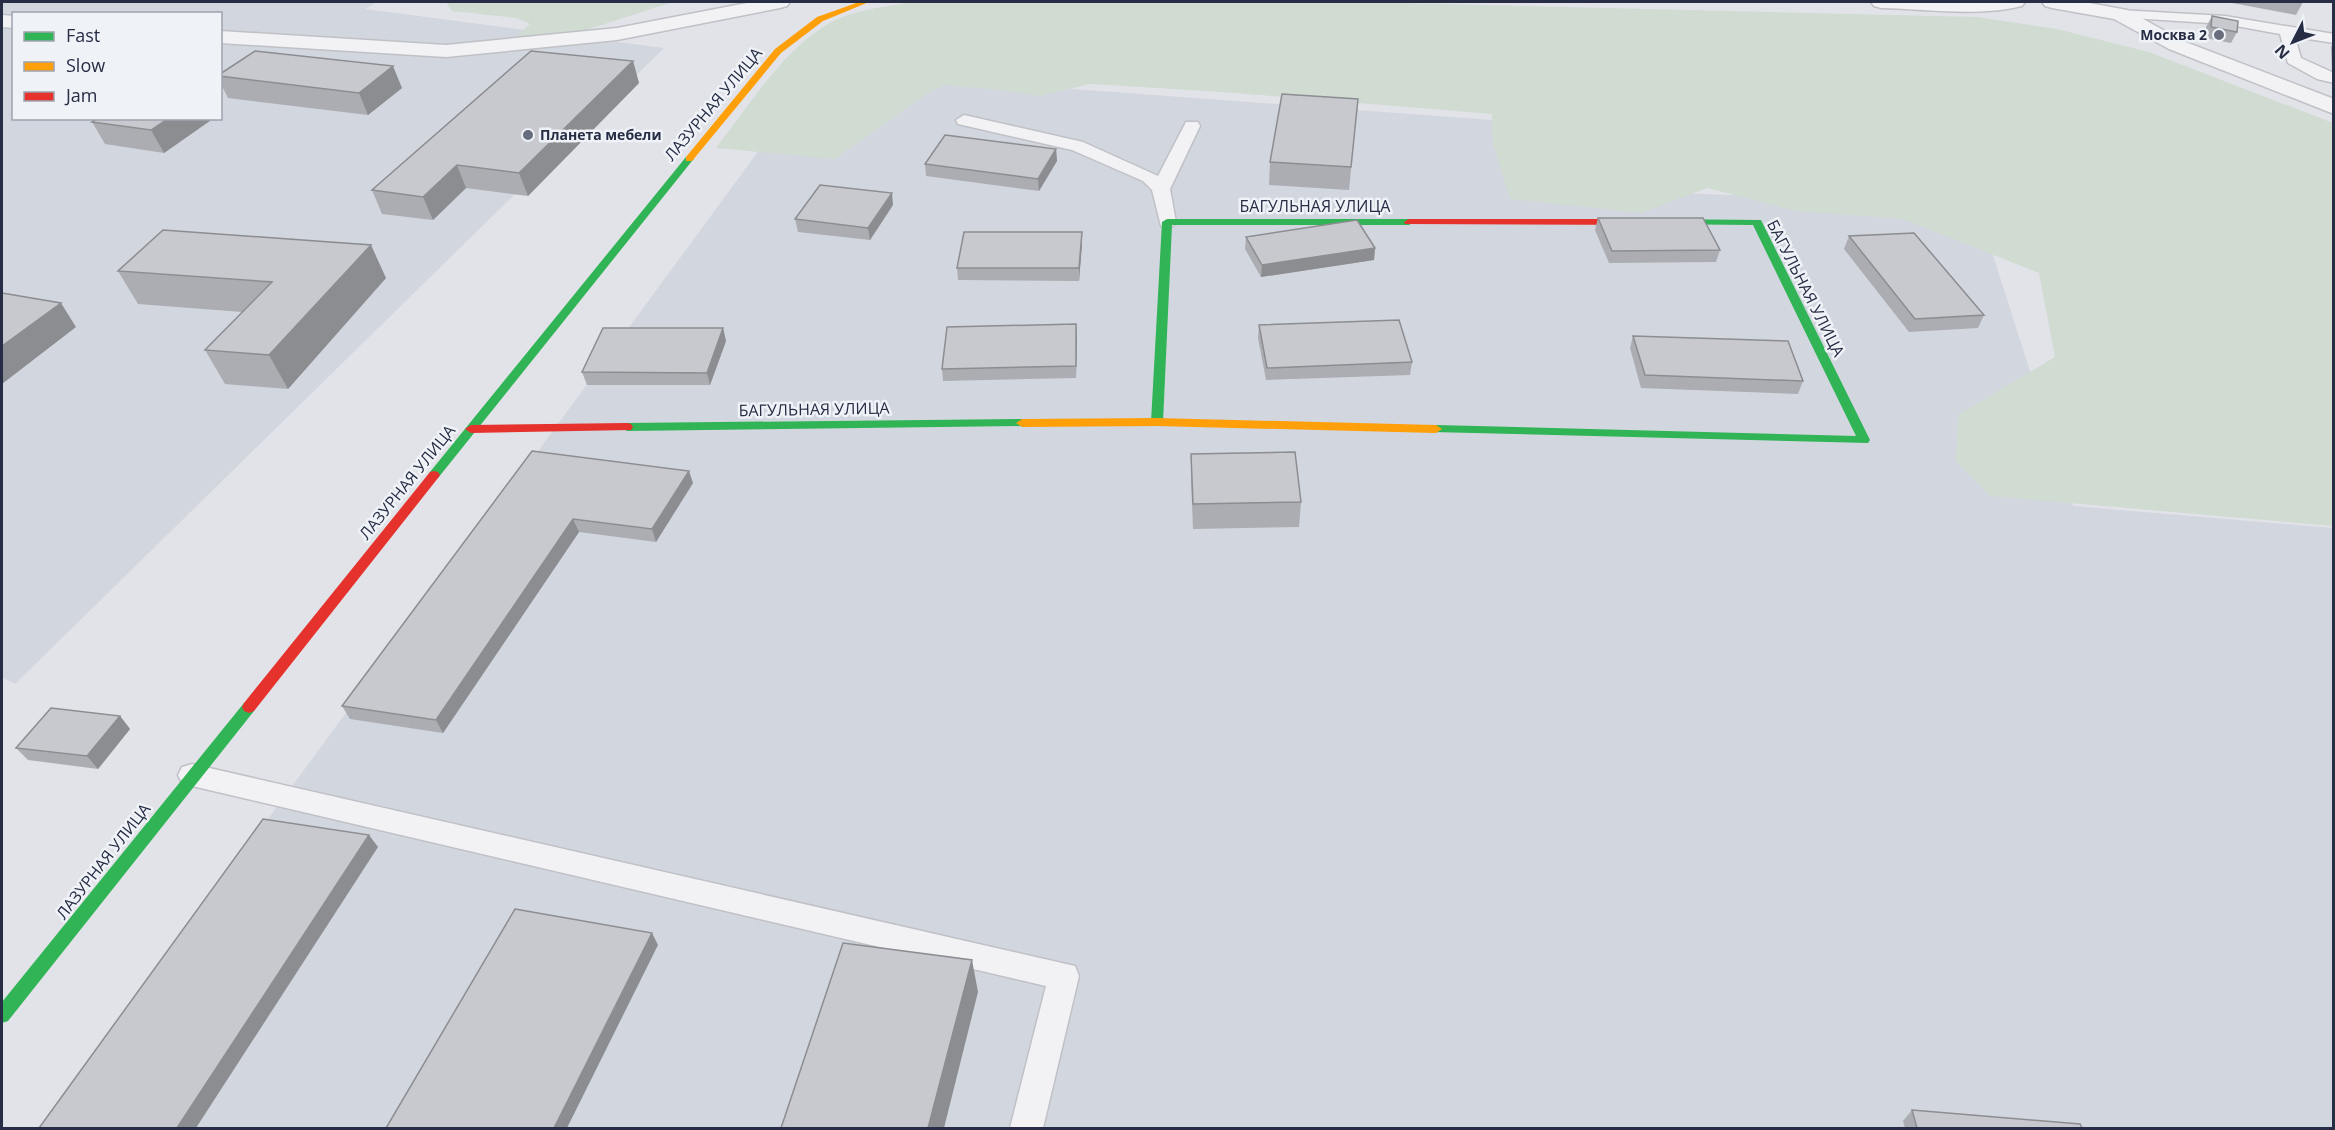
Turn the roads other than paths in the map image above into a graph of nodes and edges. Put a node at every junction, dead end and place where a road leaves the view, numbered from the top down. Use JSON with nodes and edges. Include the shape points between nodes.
{"nodes":[{"id":1,"x":780,"y":2,"type":"edge"},
{"id":2,"x":865,"y":2,"type":"edge"},
{"id":3,"x":1881,"y":2,"type":"edge"},
{"id":4,"x":2007,"y":2,"type":"edge"},
{"id":5,"x":2052,"y":2,"type":"edge"},
{"id":6,"x":2121,"y":8,"type":"edge"},
{"id":7,"x":2286,"y":30,"type":"junction"},
{"id":8,"x":222,"y":38,"type":"edge"},
{"id":9,"x":2334,"y":39,"type":"edge"},
{"id":10,"x":2334,"y":78,"type":"edge"},
{"id":11,"x":2334,"y":107,"type":"edge"},
{"id":12,"x":964,"y":120,"type":"dead end"},
{"id":13,"x":1192,"y":126,"type":"dead end"},
{"id":14,"x":1161,"y":189,"type":"junction"},
{"id":15,"x":1167,"y":222,"type":"junction"},
{"id":16,"x":1157,"y":422,"type":"junction"},
{"id":17,"x":471,"y":429,"type":"junction"},
{"id":18,"x":192,"y":775,"type":"junction"},
{"id":19,"x":2,"y":1015,"type":"edge"},
{"id":20,"x":1027,"y":1128,"type":"edge"}],
"edges":[{"from":1,"to":8,"type":"street","via":[[617,34],[446,51]]},
{"from":2,"to":17,"type":"street","name":"ЛАЗУРНАЯ УЛИЦА","via":[[820,19],[778,51]]},
{"from":3,"to":4,"type":"street"},
{"from":5,"to":6,"type":"street"},
{"from":6,"to":7,"type":"lane"},
{"from":6,"to":11,"type":"street","via":[[2176,45]]},
{"from":7,"to":9,"type":"lane"},
{"from":7,"to":10,"type":"lane","via":[[2294,60]]},
{"from":12,"to":14,"type":"lane","via":[[1077,146],[1149,177]]},
{"from":13,"to":14,"type":"lane"},
{"from":14,"to":15,"type":"lane"},
{"from":15,"to":16,"type":"street"},
{"from":15,"to":16,"type":"street","name":"БАГУЛЬНАЯ УЛИЦА","via":[[1757,222],[1864,440]]},
{"from":16,"to":17,"type":"street","name":"БАГУЛЬНАЯ УЛИЦА"},
{"from":17,"to":18,"type":"street","name":"ЛАЗУРНАЯ УЛИЦА"},
{"from":18,"to":19,"type":"street","name":"ЛАЗУРНАЯ УЛИЦА"},
{"from":18,"to":20,"type":"lane","via":[[1064,976]]}]}
